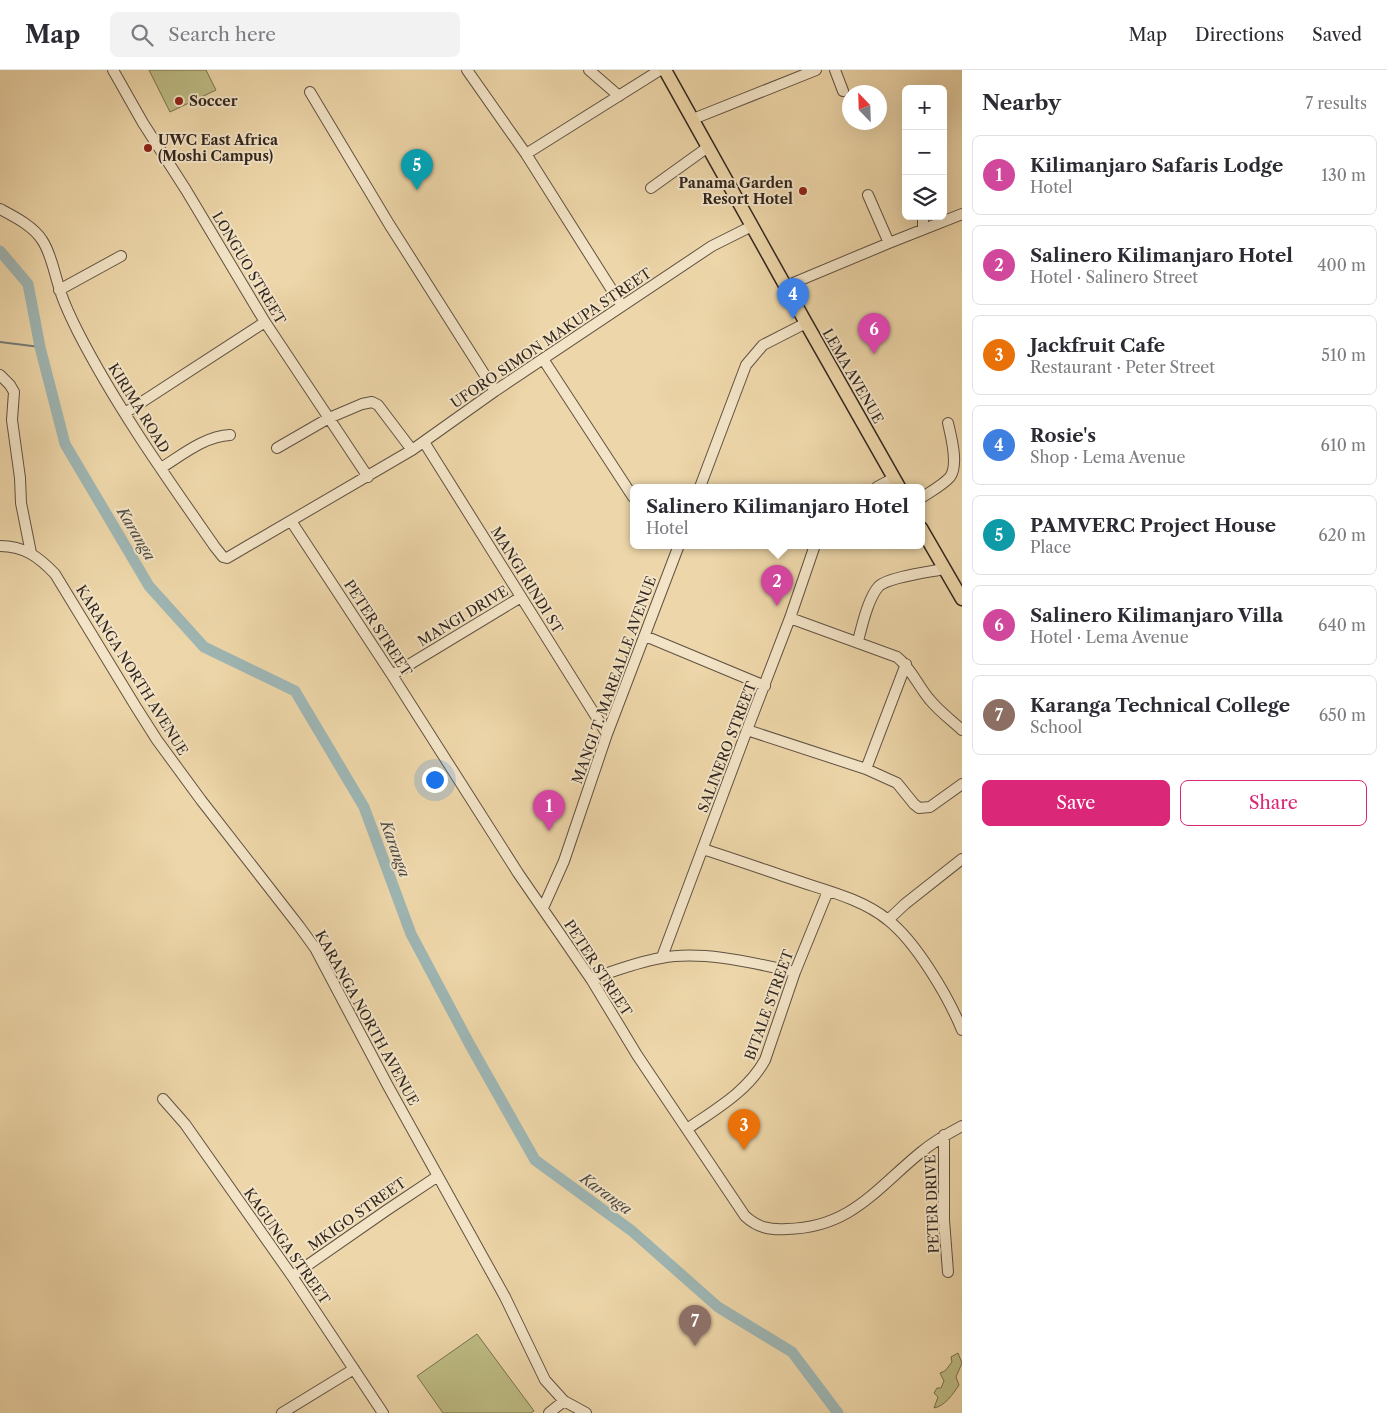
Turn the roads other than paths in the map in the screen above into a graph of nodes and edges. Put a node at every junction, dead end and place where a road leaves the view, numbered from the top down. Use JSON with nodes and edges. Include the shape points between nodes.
{"nodes":[{"id":1,"x":113,"y":70,"type":"edge"},
{"id":2,"x":467,"y":70,"type":"edge"},
{"id":3,"x":588,"y":70,"type":"edge"},
{"id":4,"x":660,"y":70,"type":"edge"},
{"id":5,"x":665,"y":70,"type":"edge"},
{"id":6,"x":816,"y":70,"type":"edge"},
{"id":7,"x":835,"y":70,"type":"edge"},
{"id":8,"x":842,"y":88,"type":"edge"},
{"id":9,"x":310,"y":92,"type":"dead end"},
{"id":10,"x":619,"y":96,"type":"junction"},
{"id":11,"x":693,"y":119,"type":"junction"},
{"id":12,"x":708,"y":147,"type":"junction"},
{"id":13,"x":526,"y":154,"type":"junction"},
{"id":14,"x":650,"y":188,"type":"dead end"},
{"id":15,"x":868,"y":195,"type":"dead end"},
{"id":16,"x":0,"y":209,"type":"edge"},
{"id":17,"x":962,"y":214,"type":"edge"},
{"id":18,"x":923,"y":220,"type":"edge"},
{"id":19,"x":752,"y":226,"type":"junction"},
{"id":20,"x":923,"y":230,"type":"junction"},
{"id":21,"x":889,"y":243,"type":"junction"},
{"id":22,"x":121,"y":256,"type":"dead end"},
{"id":23,"x":786,"y":286,"type":"junction"},
{"id":24,"x":59,"y":290,"type":"junction"},
{"id":25,"x":622,"y":306,"type":"junction"},
{"id":26,"x":266,"y":322,"type":"junction"},
{"id":27,"x":806,"y":324,"type":"junction"},
{"id":28,"x":543,"y":359,"type":"junction"},
{"id":29,"x":0,"y":375,"type":"edge"},
{"id":30,"x":495,"y":391,"type":"junction"},
{"id":31,"x":125,"y":413,"type":"junction"},
{"id":32,"x":329,"y":418,"type":"junction"},
{"id":33,"x":948,"y":423,"type":"dead end"},
{"id":34,"x":230,"y":435,"type":"dead end"},
{"id":35,"x":424,"y":442,"type":"junction"},
{"id":36,"x":277,"y":448,"type":"dead end"},
{"id":37,"x":412,"y":450,"type":"junction"},
{"id":38,"x":161,"y":468,"type":"junction"},
{"id":39,"x":368,"y":477,"type":"junction"},
{"id":40,"x":897,"y":482,"type":"edge"},
{"id":41,"x":701,"y":484,"type":"edge"},
{"id":42,"x":630,"y":492,"type":"edge"},
{"id":43,"x":925,"y":495,"type":"edge"},
{"id":44,"x":291,"y":521,"type":"junction"},
{"id":45,"x":925,"y":535,"type":"edge"},
{"id":46,"x":0,"y":546,"type":"edge"},
{"id":47,"x":677,"y":549,"type":"edge"},
{"id":48,"x":814,"y":549,"type":"edge"},
{"id":49,"x":30,"y":553,"type":"junction"},
{"id":50,"x":944,"y":569,"type":"junction"},
{"id":51,"x":521,"y":597,"type":"junction"},
{"id":52,"x":962,"y":599,"type":"edge"},
{"id":53,"x":790,"y":618,"type":"junction"},
{"id":54,"x":645,"y":636,"type":"junction"},
{"id":55,"x":858,"y":642,"type":"junction"},
{"id":56,"x":906,"y":664,"type":"junction"},
{"id":57,"x":392,"y":675,"type":"junction"},
{"id":58,"x":765,"y":686,"type":"junction"},
{"id":59,"x":746,"y":730,"type":"junction"},
{"id":60,"x":962,"y":730,"type":"edge"},
{"id":61,"x":607,"y":734,"type":"junction"},
{"id":62,"x":866,"y":769,"type":"junction"},
{"id":63,"x":962,"y":784,"type":"edge"},
{"id":64,"x":703,"y":849,"type":"junction"},
{"id":65,"x":962,"y":859,"type":"edge"},
{"id":66,"x":828,"y":891,"type":"junction"},
{"id":67,"x":543,"y":908,"type":"junction"},
{"id":68,"x":888,"y":920,"type":"junction"},
{"id":69,"x":662,"y":957,"type":"junction"},
{"id":70,"x":794,"y":972,"type":"junction"},
{"id":71,"x":590,"y":980,"type":"junction"},
{"id":72,"x":962,"y":1029,"type":"edge"},
{"id":73,"x":164,"y":1099,"type":"dead end"},
{"id":74,"x":962,"y":1126,"type":"edge"},
{"id":75,"x":687,"y":1128,"type":"junction"},
{"id":76,"x":944,"y":1136,"type":"junction"},
{"id":77,"x":438,"y":1176,"type":"junction"},
{"id":78,"x":948,"y":1272,"type":"dead end"},
{"id":79,"x":292,"y":1276,"type":"junction"},
{"id":80,"x":354,"y":1369,"type":"junction"},
{"id":81,"x":564,"y":1401,"type":"junction"},
{"id":82,"x":282,"y":1413,"type":"edge"},
{"id":83,"x":383,"y":1413,"type":"edge"},
{"id":84,"x":550,"y":1413,"type":"edge"},
{"id":85,"x":586,"y":1413,"type":"edge"}],
"edges":[{"from":1,"to":26,"type":"street","name":"LONGUO STREET"},
{"from":2,"to":13,"type":"street"},
{"from":3,"to":10,"type":"street"},
{"from":4,"to":10,"type":"street"},
{"from":5,"to":11,"type":"main road","name":"LEMA AVENUE"},
{"from":6,"to":11,"type":"street"},
{"from":7,"to":8,"type":"street"},
{"from":9,"to":30,"type":"street"},
{"from":10,"to":13,"type":"street"},
{"from":11,"to":12,"type":"main road","name":"LEMA AVENUE"},
{"from":12,"to":14,"type":"street"},
{"from":12,"to":19,"type":"main road","name":"LEMA AVENUE"},
{"from":13,"to":25,"type":"street"},
{"from":15,"to":21,"type":"street"},
{"from":16,"to":24,"type":"street","name":"KIRIMA ROAD","via":[[35,231],[42,240]]},
{"from":17,"to":20,"type":"street"},
{"from":18,"to":20,"type":"street"},
{"from":19,"to":23,"type":"main road","name":"LEMA AVENUE"},
{"from":19,"to":25,"type":"street","name":"UFORO SIMON MAKUPA STREET","via":[[712,246]]},
{"from":20,"to":21,"type":"street"},
{"from":21,"to":23,"type":"street"},
{"from":22,"to":24,"type":"street"},
{"from":23,"to":27,"type":"main road","name":"LEMA AVENUE"},
{"from":24,"to":31,"type":"street","name":"KIRIMA ROAD","via":[[77,330]]},
{"from":25,"to":28,"type":"street","name":"UFORO SIMON MAKUPA STREET"},
{"from":26,"to":31,"type":"street"},
{"from":26,"to":32,"type":"street","name":"LONGUO STREET"},
{"from":27,"to":40,"type":"main road","name":"LEMA AVENUE"},
{"from":27,"to":41,"type":"street","via":[[763,345],[746,365]]},
{"from":28,"to":30,"type":"street","name":"UFORO SIMON MAKUPA STREET"},
{"from":28,"to":42,"type":"street"},
{"from":29,"to":49,"type":"street","via":[[14,392],[12,420],[22,514]]},
{"from":30,"to":35,"type":"street","name":"UFORO SIMON MAKUPA STREET"},
{"from":31,"to":38,"type":"street","name":"KIRIMA ROAD"},
{"from":32,"to":36,"type":"street"},
{"from":32,"to":37,"type":"street","via":[[367,402],[375,403]]},
{"from":32,"to":39,"type":"street","name":"LONGUO STREET"},
{"from":33,"to":43,"type":"street","via":[[954,454],[952,472],[948,479]]},
{"from":34,"to":38,"type":"street","via":[[206,441]]},
{"from":35,"to":37,"type":"street","name":"UFORO SIMON MAKUPA STREET"},
{"from":35,"to":51,"type":"street","name":"MANGI RINDI ST"},
{"from":37,"to":39,"type":"street","name":"UFORO SIMON MAKUPA STREET"},
{"from":38,"to":44,"type":"street","name":"KIRIMA ROAD","via":[[223,557],[232,556]]},
{"from":39,"to":44,"type":"street","name":"UFORO SIMON MAKUPA STREET"},
{"from":44,"to":57,"type":"street","name":"PETER STREET"},
{"from":45,"to":50,"type":"main road"},
{"from":46,"to":49,"type":"street","name":"KARANGA NORTH AVENUE"},
{"from":47,"to":54,"type":"street","name":"MANGI T. MAREALLE AVENUE"},
{"from":48,"to":53,"type":"street","name":"SALINERO STREET"},
{"from":49,"to":77,"type":"street","name":"KARANGA NORTH AVENUE","via":[[55,574],[157,740],[315,948]]},
{"from":50,"to":52,"type":"main road"},
{"from":50,"to":55,"type":"street","via":[[890,580],[880,586],[871,599]]},
{"from":51,"to":57,"type":"street","name":"MANGI DRIVE"},
{"from":51,"to":61,"type":"street","name":"MANGI RINDI ST"},
{"from":53,"to":55,"type":"street"},
{"from":53,"to":58,"type":"street","name":"SALINERO STREET"},
{"from":54,"to":58,"type":"street"},
{"from":54,"to":61,"type":"street","name":"MANGI T. MAREALLE AVENUE"},
{"from":55,"to":56,"type":"street"},
{"from":56,"to":60,"type":"street","via":[[929,699]]},
{"from":56,"to":62,"type":"street"},
{"from":57,"to":67,"type":"street","name":"PETER STREET"},
{"from":58,"to":59,"type":"street","name":"SALINERO STREET"},
{"from":59,"to":62,"type":"street"},
{"from":59,"to":64,"type":"street","name":"SALINERO STREET"},
{"from":61,"to":67,"type":"street","name":"MANGI T. MAREALLE AVENUE","via":[[564,861]]},
{"from":62,"to":63,"type":"street","via":[[897,783],[914,804],[924,808]]},
{"from":64,"to":66,"type":"street"},
{"from":64,"to":69,"type":"street","name":"SALINERO STREET"},
{"from":65,"to":68,"type":"street"},
{"from":66,"to":68,"type":"street","via":[[876,911]]},
{"from":66,"to":70,"type":"street","name":"BITALE STREET"},
{"from":67,"to":71,"type":"street","name":"PETER STREET"},
{"from":68,"to":72,"type":"street","via":[[907,939],[931,972]]},
{"from":69,"to":70,"type":"street","via":[[734,960]]},
{"from":69,"to":71,"type":"street"},
{"from":70,"to":75,"type":"street","name":"BITALE STREET","via":[[771,1044],[758,1073],[739,1092]]},
{"from":71,"to":75,"type":"street","name":"PETER STREET"},
{"from":73,"to":79,"type":"street","name":"KAGUNGA STREET"},
{"from":74,"to":76,"type":"street","name":"PETER STREET"},
{"from":75,"to":76,"type":"street","name":"PETER STREET","via":[[744,1216],[755,1225],[771,1230],[826,1223],[855,1210]]},
{"from":76,"to":78,"type":"street","name":"PETER DRIVE"},
{"from":77,"to":79,"type":"street","name":"MKIGO STREET"},
{"from":77,"to":81,"type":"street","name":"KARANGA NORTH AVENUE","via":[[505,1298],[545,1380]]},
{"from":79,"to":80,"type":"street","name":"KAGUNGA STREET"},
{"from":80,"to":82,"type":"street"},
{"from":80,"to":83,"type":"street","name":"KAGUNGA STREET"},
{"from":81,"to":84,"type":"street"},
{"from":81,"to":85,"type":"street","name":"KARANGA NORTH AVENUE"}]}
